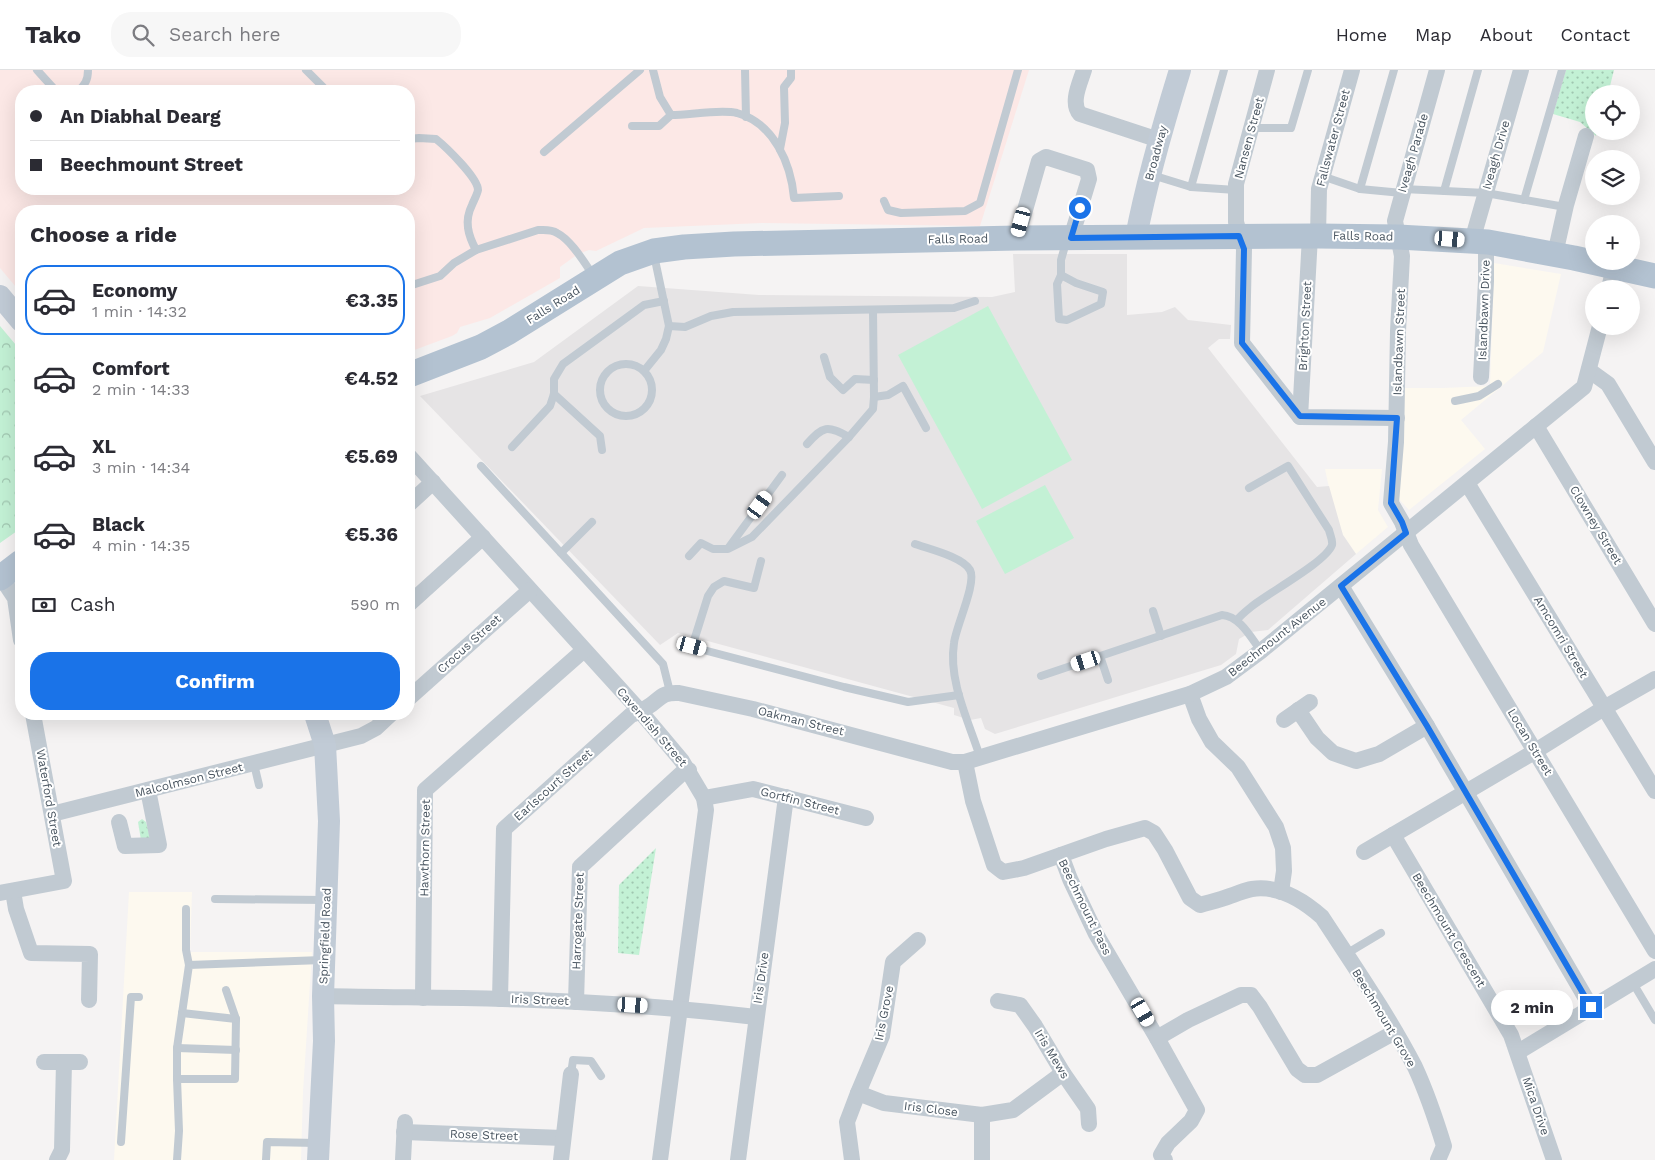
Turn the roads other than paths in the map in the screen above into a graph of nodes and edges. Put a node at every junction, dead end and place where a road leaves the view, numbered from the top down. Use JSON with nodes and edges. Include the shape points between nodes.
{"nodes":[{"id":1,"x":37,"y":70,"type":"edge"},
{"id":2,"x":88,"y":70,"type":"edge"},
{"id":3,"x":306,"y":70,"type":"edge"},
{"id":4,"x":640,"y":70,"type":"edge"},
{"id":5,"x":653,"y":70,"type":"edge"},
{"id":6,"x":745,"y":70,"type":"edge"},
{"id":7,"x":791,"y":70,"type":"edge"},
{"id":8,"x":1018,"y":70,"type":"edge"},
{"id":9,"x":1084,"y":70,"type":"edge"},
{"id":10,"x":1180,"y":70,"type":"edge"},
{"id":11,"x":1224,"y":70,"type":"edge"},
{"id":12,"x":1268,"y":70,"type":"edge"},
{"id":13,"x":1308,"y":70,"type":"edge"},
{"id":14,"x":1352,"y":70,"type":"edge"},
{"id":15,"x":1394,"y":70,"type":"edge"},
{"id":16,"x":1437,"y":70,"type":"edge"},
{"id":17,"x":1478,"y":70,"type":"edge"},
{"id":18,"x":1521,"y":70,"type":"edge"},
{"id":19,"x":1562,"y":70,"type":"edge"},
{"id":20,"x":51,"y":85,"type":"edge"},
{"id":21,"x":84,"y":85,"type":"edge"},
{"id":22,"x":321,"y":85,"type":"edge"},
{"id":23,"x":672,"y":115,"type":"junction"},
{"id":24,"x":746,"y":117,"type":"junction"},
{"id":25,"x":632,"y":126,"type":"dead end"},
{"id":26,"x":1251,"y":128,"type":"junction"},
{"id":27,"x":415,"y":139,"type":"edge"},
{"id":28,"x":1585,"y":139,"type":"edge"},
{"id":29,"x":1159,"y":140,"type":"junction"},
{"id":30,"x":780,"y":149,"type":"junction"},
{"id":31,"x":544,"y":152,"type":"dead end"},
{"id":32,"x":1150,"y":174,"type":"junction"},
{"id":33,"x":1322,"y":176,"type":"junction"},
{"id":34,"x":1191,"y":187,"type":"junction"},
{"id":35,"x":1360,"y":189,"type":"junction"},
{"id":36,"x":1236,"y":190,"type":"junction"},
{"id":37,"x":1403,"y":191,"type":"junction"},
{"id":38,"x":1444,"y":191,"type":"junction"},
{"id":39,"x":1486,"y":193,"type":"junction"},
{"id":40,"x":839,"y":196,"type":"dead end"},
{"id":41,"x":1524,"y":200,"type":"junction"},
{"id":42,"x":884,"y":201,"type":"dead end"},
{"id":43,"x":1565,"y":207,"type":"junction"},
{"id":44,"x":1239,"y":236,"type":"junction"},
{"id":45,"x":1314,"y":236,"type":"junction"},
{"id":46,"x":1136,"y":237,"type":"junction"},
{"id":47,"x":1398,"y":237,"type":"junction"},
{"id":48,"x":1017,"y":238,"type":"junction"},
{"id":49,"x":1071,"y":238,"type":"junction"},
{"id":50,"x":1480,"y":242,"type":"junction"},
{"id":51,"x":476,"y":250,"type":"junction"},
{"id":52,"x":654,"y":251,"type":"junction"},
{"id":53,"x":1555,"y":254,"type":"junction"},
{"id":54,"x":1062,"y":275,"type":"junction"},
{"id":55,"x":1655,"y":276,"type":"edge"},
{"id":56,"x":1612,"y":278,"type":"edge"},
{"id":57,"x":595,"y":279,"type":"junction"},
{"id":58,"x":415,"y":284,"type":"edge"},
{"id":59,"x":0,"y":296,"type":"edge"},
{"id":60,"x":664,"y":301,"type":"junction"},
{"id":61,"x":975,"y":301,"type":"dead end"},
{"id":62,"x":873,"y":311,"type":"junction"},
{"id":63,"x":15,"y":314,"type":"edge"},
{"id":64,"x":669,"y":326,"type":"junction"},
{"id":65,"x":1598,"y":335,"type":"edge"},
{"id":66,"x":824,"y":357,"type":"dead end"},
{"id":67,"x":644,"y":371,"type":"junction"},
{"id":68,"x":1590,"y":371,"type":"junction"},
{"id":69,"x":415,"y":373,"type":"edge"},
{"id":70,"x":1481,"y":377,"type":"joint"},
{"id":71,"x":874,"y":380,"type":"junction"},
{"id":72,"x":1498,"y":384,"type":"dead end"},
{"id":73,"x":554,"y":394,"type":"junction"},
{"id":74,"x":1479,"y":396,"type":"junction"},
{"id":75,"x":874,"y":397,"type":"junction"},
{"id":76,"x":1455,"y":401,"type":"dead end"},
{"id":77,"x":1300,"y":416,"type":"junction"},
{"id":78,"x":1397,"y":418,"type":"junction"},
{"id":79,"x":1536,"y":426,"type":"junction"},
{"id":80,"x":926,"y":428,"type":"dead end"},
{"id":81,"x":849,"y":437,"type":"junction"},
{"id":82,"x":807,"y":444,"type":"dead end"},
{"id":83,"x":512,"y":447,"type":"dead end"},
{"id":84,"x":602,"y":450,"type":"dead end"},
{"id":85,"x":415,"y":462,"type":"edge"},
{"id":86,"x":1655,"y":462,"type":"edge"},
{"id":87,"x":482,"y":466,"type":"dead end"},
{"id":88,"x":782,"y":475,"type":"dead end"},
{"id":89,"x":433,"y":482,"type":"junction"},
{"id":90,"x":1467,"y":483,"type":"junction"},
{"id":91,"x":1249,"y":488,"type":"dead end"},
{"id":92,"x":415,"y":498,"type":"edge"},
{"id":93,"x":592,"y":522,"type":"dead end"},
{"id":94,"x":1406,"y":533,"type":"junction"},
{"id":95,"x":483,"y":537,"type":"junction"},
{"id":96,"x":916,"y":544,"type":"dead end"},
{"id":97,"x":728,"y":549,"type":"junction"},
{"id":98,"x":561,"y":553,"type":"junction"},
{"id":99,"x":689,"y":556,"type":"dead end"},
{"id":100,"x":761,"y":560,"type":"dead end"},
{"id":101,"x":15,"y":566,"type":"edge"},
{"id":102,"x":0,"y":577,"type":"edge"},
{"id":103,"x":1341,"y":586,"type":"junction"},
{"id":104,"x":530,"y":590,"type":"junction"},
{"id":105,"x":15,"y":598,"type":"edge"},
{"id":106,"x":415,"y":599,"type":"edge"},
{"id":107,"x":1154,"y":611,"type":"dead end"},
{"id":108,"x":1237,"y":620,"type":"junction"},
{"id":109,"x":1655,"y":624,"type":"edge"},
{"id":110,"x":1161,"y":636,"type":"junction"},
{"id":111,"x":584,"y":650,"type":"junction"},
{"id":112,"x":1261,"y":651,"type":"junction"},
{"id":113,"x":1100,"y":656,"type":"junction"},
{"id":114,"x":1040,"y":676,"type":"dead end"},
{"id":115,"x":1655,"y":679,"type":"edge"},
{"id":116,"x":1108,"y":680,"type":"dead end"},
{"id":117,"x":670,"y":692,"type":"junction"},
{"id":118,"x":415,"y":693,"type":"edge"},
{"id":119,"x":1190,"y":694,"type":"junction"},
{"id":120,"x":959,"y":695,"type":"junction"},
{"id":121,"x":1604,"y":708,"type":"junction"},
{"id":122,"x":640,"y":711,"type":"junction"},
{"id":123,"x":34,"y":720,"type":"edge"},
{"id":124,"x":317,"y":720,"type":"edge"},
{"id":125,"x":385,"y":720,"type":"edge"},
{"id":126,"x":1284,"y":720,"type":"dead end"},
{"id":127,"x":1427,"y":726,"type":"junction"},
{"id":128,"x":325,"y":745,"type":"junction"},
{"id":129,"x":1535,"y":750,"type":"junction"},
{"id":130,"x":973,"y":759,"type":"junction"},
{"id":131,"x":254,"y":764,"type":"junction"},
{"id":132,"x":688,"y":770,"type":"junction"},
{"id":133,"x":259,"y":784,"type":"dead end"},
{"id":134,"x":148,"y":790,"type":"junction"},
{"id":135,"x":1655,"y":791,"type":"edge"},
{"id":136,"x":1464,"y":792,"type":"junction"},
{"id":137,"x":786,"y":797,"type":"junction"},
{"id":138,"x":704,"y":798,"type":"junction"},
{"id":139,"x":52,"y":814,"type":"junction"},
{"id":140,"x":866,"y":818,"type":"dead end"},
{"id":141,"x":119,"y":822,"type":"dead end"},
{"id":142,"x":1393,"y":835,"type":"junction"},
{"id":143,"x":1364,"y":852,"type":"dead end"},
{"id":144,"x":1061,"y":855,"type":"junction"},
{"id":145,"x":6,"y":892,"type":"edge"},
{"id":146,"x":1280,"y":892,"type":"junction"},
{"id":147,"x":215,"y":899,"type":"dead end"},
{"id":148,"x":326,"y":900,"type":"junction"},
{"id":149,"x":186,"y":909,"type":"dead end"},
{"id":150,"x":1382,"y":933,"type":"dead end"},
{"id":151,"x":918,"y":940,"type":"dead end"},
{"id":152,"x":1655,"y":951,"type":"edge"},
{"id":153,"x":1346,"y":954,"type":"junction"},
{"id":154,"x":324,"y":960,"type":"junction"},
{"id":155,"x":189,"y":965,"type":"junction"},
{"id":156,"x":1655,"y":968,"type":"edge"},
{"id":157,"x":1633,"y":984,"type":"junction"},
{"id":158,"x":226,"y":990,"type":"dead end"},
{"id":159,"x":322,"y":996,"type":"junction"},
{"id":160,"x":139,"y":997,"type":"dead end"},
{"id":161,"x":423,"y":998,"type":"junction"},
{"id":162,"x":500,"y":999,"type":"junction"},
{"id":163,"x":89,"y":1000,"type":"dead end"},
{"id":164,"x":998,"y":1001,"type":"dead end"},
{"id":165,"x":576,"y":1002,"type":"junction"},
{"id":166,"x":1591,"y":1007,"type":"junction"},
{"id":167,"x":679,"y":1008,"type":"junction"},
{"id":168,"x":182,"y":1012,"type":"junction"},
{"id":169,"x":756,"y":1017,"type":"junction"},
{"id":170,"x":236,"y":1019,"type":"junction"},
{"id":171,"x":1655,"y":1020,"type":"edge"},
{"id":172,"x":1395,"y":1032,"type":"junction"},
{"id":173,"x":1158,"y":1038,"type":"junction"},
{"id":174,"x":178,"y":1048,"type":"junction"},
{"id":175,"x":236,"y":1050,"type":"junction"},
{"id":176,"x":1518,"y":1052,"type":"junction"},
{"id":177,"x":44,"y":1062,"type":"dead end"},
{"id":178,"x":1063,"y":1073,"type":"junction"},
{"id":179,"x":571,"y":1074,"type":"joint"},
{"id":180,"x":601,"y":1076,"type":"dead end"},
{"id":181,"x":177,"y":1079,"type":"junction"},
{"id":182,"x":858,"y":1094,"type":"junction"},
{"id":183,"x":982,"y":1115,"type":"junction"},
{"id":184,"x":1090,"y":1124,"type":"dead end"},
{"id":185,"x":563,"y":1138,"type":"junction"},
{"id":186,"x":121,"y":1142,"type":"dead end"},
{"id":187,"x":311,"y":1149,"type":"edge"},
{"id":188,"x":57,"y":1160,"type":"edge"},
{"id":189,"x":177,"y":1160,"type":"edge"},
{"id":190,"x":266,"y":1160,"type":"edge"},
{"id":191,"x":403,"y":1160,"type":"edge"},
{"id":192,"x":561,"y":1160,"type":"edge"},
{"id":193,"x":660,"y":1160,"type":"edge"},
{"id":194,"x":738,"y":1160,"type":"edge"},
{"id":195,"x":852,"y":1160,"type":"edge"},
{"id":196,"x":982,"y":1160,"type":"edge"},
{"id":197,"x":1165,"y":1160,"type":"edge"},
{"id":198,"x":1438,"y":1160,"type":"edge"},
{"id":199,"x":1554,"y":1160,"type":"edge"}],
"edges":[{"from":1,"to":20,"type":"lane"},
{"from":2,"to":21,"type":"lane"},
{"from":3,"to":22,"type":"lane"},
{"from":4,"to":31,"type":"lane"},
{"from":5,"to":23,"type":"lane","via":[[660,97]]},
{"from":6,"to":24,"type":"lane"},
{"from":7,"to":30,"type":"lane","via":[[791,78],[784,87],[785,123]]},
{"from":8,"to":42,"type":"lane","via":[[980,203],[965,211],[901,212],[888,210]]},
{"from":9,"to":29,"type":"street","via":[[1075,102],[1080,114]]},
{"from":10,"to":29,"type":"main road","name":"Broadway"},
{"from":11,"to":34,"type":"lane"},
{"from":12,"to":26,"type":"street","name":"Nansen Street"},
{"from":13,"to":26,"type":"lane","via":[[1291,128]]},
{"from":14,"to":33,"type":"street","name":"Fallswater Street"},
{"from":15,"to":35,"type":"lane"},
{"from":16,"to":37,"type":"street","name":"Iveagh Parade"},
{"from":17,"to":38,"type":"lane"},
{"from":18,"to":39,"type":"street","name":"Iveagh Drive"},
{"from":19,"to":41,"type":"lane"},
{"from":23,"to":24,"type":"lane","via":[[729,112]]},
{"from":23,"to":25,"type":"lane","via":[[659,126]]},
{"from":24,"to":30,"type":"lane","via":[[767,131]]},
{"from":26,"to":36,"type":"street","name":"Nansen Street"},
{"from":27,"to":51,"type":"lane","via":[[436,139],[477,185],[478,193],[467,219]]},
{"from":28,"to":43,"type":"street"},
{"from":29,"to":32,"type":"main road","name":"Broadway"},
{"from":30,"to":40,"type":"lane","via":[[793,180],[794,198]]},
{"from":32,"to":34,"type":"lane"},
{"from":32,"to":46,"type":"main road","name":"Broadway"},
{"from":33,"to":35,"type":"lane"},
{"from":33,"to":45,"type":"street","name":"Fallswater Street"},
{"from":34,"to":36,"type":"lane"},
{"from":35,"to":37,"type":"lane"},
{"from":36,"to":44,"type":"street","name":"Nansen Street"},
{"from":37,"to":38,"type":"lane"},
{"from":37,"to":47,"type":"street","name":"Iveagh Parade","via":[[1395,221]]},
{"from":38,"to":39,"type":"lane"},
{"from":39,"to":41,"type":"lane"},
{"from":39,"to":50,"type":"street","name":"Iveagh Drive"},
{"from":41,"to":43,"type":"lane"},
{"from":43,"to":53,"type":"street"},
{"from":44,"to":45,"type":"main road","name":"Falls Road"},
{"from":44,"to":46,"type":"main road","name":"Falls Road"},
{"from":44,"to":77,"type":"street","name":"Nansen Street","via":[[1244,249],[1242,343]]},
{"from":45,"to":47,"type":"main road","name":"Falls Road"},
{"from":45,"to":77,"type":"street","name":"Brighton Street"},
{"from":46,"to":49,"type":"main road","name":"Falls Road"},
{"from":47,"to":50,"type":"main road","name":"Falls Road"},
{"from":47,"to":78,"type":"street","name":"Islandbawn Street","via":[[1402,256]]},
{"from":48,"to":49,"type":"main road","name":"Falls Road"},
{"from":48,"to":49,"type":"street","via":[[1039,161],[1046,157],[1087,170],[1089,179]]},
{"from":48,"to":52,"type":"main road","name":"Falls Road","via":[[734,244]]},
{"from":49,"to":54,"type":"lane","via":[[1065,246]]},
{"from":50,"to":53,"type":"main road","name":"Falls Road"},
{"from":50,"to":70,"type":"street","name":"Islandbawn Drive","via":[[1486,255]]},
{"from":51,"to":57,"type":"lane","via":[[538,230],[549,230],[565,239]]},
{"from":51,"to":58,"type":"lane","via":[[440,276]]},
{"from":52,"to":57,"type":"main road","name":"Falls Road","via":[[620,263]]},
{"from":52,"to":60,"type":"lane"},
{"from":53,"to":56,"type":"main road","name":"Falls Road"},
{"from":54,"to":54,"type":"lane","via":[[1057,284],[1058,319],[1067,320],[1101,304],[1103,292]]},
{"from":55,"to":56,"type":"main road","name":"Falls Road"},
{"from":57,"to":69,"type":"main road","name":"Falls Road","via":[[488,344]]},
{"from":59,"to":63,"type":"main road"},
{"from":60,"to":64,"type":"lane"},
{"from":60,"to":73,"type":"lane","via":[[644,305],[563,364],[554,380]]},
{"from":61,"to":62,"type":"lane","via":[[954,308]]},
{"from":62,"to":64,"type":"lane","via":[[733,312],[711,316],[685,327]]},
{"from":62,"to":71,"type":"lane"},
{"from":64,"to":67,"type":"lane","via":[[661,350]]},
{"from":65,"to":68,"type":"street","name":"Beechmount Avenue"},
{"from":66,"to":71,"type":"lane","via":[[830,377],[843,390],[855,380]]},
{"from":67,"to":67,"type":"lane","via":[[628,364],[610,369],[604,375],[600,392],[607,409],[622,416],[638,414],[645,409],[650,402],[652,386]]},
{"from":68,"to":79,"type":"street","name":"Beechmount Avenue","via":[[1584,387]]},
{"from":68,"to":86,"type":"street","via":[[1608,384]]},
{"from":70,"to":74,"type":"lane"},
{"from":71,"to":75,"type":"lane"},
{"from":72,"to":74,"type":"lane"},
{"from":73,"to":83,"type":"lane","via":[[550,406]]},
{"from":73,"to":84,"type":"lane","via":[[600,436]]},
{"from":74,"to":76,"type":"lane"},
{"from":75,"to":80,"type":"lane","via":[[888,395],[903,386]]},
{"from":75,"to":81,"type":"lane","via":[[873,409]]},
{"from":77,"to":78,"type":"street"},
{"from":78,"to":94,"type":"street","name":"Islandbawn Street","via":[[1391,503]]},
{"from":79,"to":90,"type":"street","name":"Beechmount Avenue"},
{"from":79,"to":109,"type":"street","name":"Clowney Street"},
{"from":81,"to":82,"type":"lane","via":[[826,429],[820,430]]},
{"from":81,"to":97,"type":"lane","via":[[752,537]]},
{"from":85,"to":89,"type":"street","name":"Cavendish Street"},
{"from":87,"to":98,"type":"lane"},
{"from":88,"to":97,"type":"lane"},
{"from":89,"to":92,"type":"street"},
{"from":89,"to":95,"type":"street","name":"Cavendish Street"},
{"from":90,"to":94,"type":"street","name":"Beechmount Avenue"},
{"from":90,"to":121,"type":"street","name":"Amcomri Street"},
{"from":91,"to":108,"type":"lane","via":[[1288,466],[1329,530],[1332,541],[1327,553]]},
{"from":93,"to":98,"type":"lane"},
{"from":94,"to":103,"type":"street","name":"Beechmount Avenue"},
{"from":94,"to":129,"type":"street","name":"Locan Street"},
{"from":95,"to":104,"type":"street","name":"Cavendish Street"},
{"from":95,"to":106,"type":"street"},
{"from":96,"to":120,"type":"lane","via":[[953,558],[967,565],[971,571],[972,584],[954,643],[953,666]]},
{"from":97,"to":99,"type":"lane","via":[[713,549],[701,544]]},
{"from":98,"to":117,"type":"lane","via":[[662,664]]},
{"from":100,"to":120,"type":"lane","via":[[754,588],[724,581],[714,587],[692,646],[908,702]]},
{"from":101,"to":102,"type":"main road"},
{"from":102,"to":105,"type":"street"},
{"from":103,"to":112,"type":"street","name":"Beechmount Avenue"},
{"from":103,"to":127,"type":"street"},
{"from":104,"to":111,"type":"street","name":"Cavendish Street"},
{"from":104,"to":118,"type":"street","name":"Crocus Street"},
{"from":107,"to":110,"type":"lane"},
{"from":108,"to":110,"type":"lane","via":[[1222,615]]},
{"from":108,"to":112,"type":"lane"},
{"from":110,"to":113,"type":"lane"},
{"from":111,"to":122,"type":"street","name":"Cavendish Street"},
{"from":111,"to":161,"type":"street","name":"Hawthorn Street","via":[[426,790]]},
{"from":112,"to":119,"type":"street","name":"Beechmount Avenue","via":[[1226,677]]},
{"from":113,"to":114,"type":"lane"},
{"from":113,"to":116,"type":"lane"},
{"from":115,"to":121,"type":"street"},
{"from":117,"to":122,"type":"street"},
{"from":117,"to":130,"type":"street","name":"Oakman Street","via":[[753,709],[952,762]]},
{"from":119,"to":130,"type":"street","name":"Beechmount Avenue"},
{"from":119,"to":146,"type":"street","via":[[1199,720],[1212,742],[1238,767],[1276,827],[1283,848],[1284,871]]},
{"from":120,"to":130,"type":"lane"},
{"from":121,"to":129,"type":"street"},
{"from":121,"to":135,"type":"street","name":"Amcomri Street"},
{"from":122,"to":132,"type":"street","name":"Cavendish Street"},
{"from":122,"to":162,"type":"street","name":"Earlscourt Street","via":[[631,715],[504,829]]},
{"from":123,"to":139,"type":"street","name":"Waterford Street"},
{"from":124,"to":128,"type":"main road","name":"Springfield Road"},
{"from":125,"to":128,"type":"street","via":[[361,736]]},
{"from":126,"to":127,"type":"street","via":[[1304,706],[1316,738],[1333,753],[1356,761],[1379,754]]},
{"from":127,"to":136,"type":"street"},
{"from":128,"to":131,"type":"street","name":"Malcolmson Street"},
{"from":128,"to":148,"type":"main road","name":"Springfield Road","via":[[329,821]]},
{"from":129,"to":136,"type":"street"},
{"from":129,"to":152,"type":"street","name":"Locan Street"},
{"from":130,"to":144,"type":"street","name":"Beechmount Pass","via":[[973,800],[994,865],[1003,872]]},
{"from":131,"to":133,"type":"lane"},
{"from":131,"to":134,"type":"street","name":"Malcolmson Street"},
{"from":132,"to":138,"type":"street","name":"Cavendish Street"},
{"from":132,"to":165,"type":"street","name":"Harrogate Street","via":[[580,867]]},
{"from":134,"to":139,"type":"street","name":"Malcolmson Street"},
{"from":134,"to":141,"type":"street","via":[[159,845],[125,846]]},
{"from":136,"to":142,"type":"street"},
{"from":136,"to":166,"type":"street"},
{"from":137,"to":138,"type":"street","name":"Gortfin Street","via":[[753,789]]},
{"from":137,"to":140,"type":"street","name":"Gortfin Street"},
{"from":137,"to":169,"type":"street","name":"Iris Drive"},
{"from":138,"to":167,"type":"street","name":"Cavendish Street","via":[[706,810]]},
{"from":139,"to":145,"type":"street","name":"Waterford Street","via":[[64,881]]},
{"from":142,"to":143,"type":"street"},
{"from":142,"to":176,"type":"street","name":"Beechmount Crescent"},
{"from":144,"to":146,"type":"street","name":"Beechmount Grove","via":[[1145,828],[1154,833],[1190,898],[1200,905],[1253,889]]},
{"from":144,"to":173,"type":"street","name":"Beechmount Pass","via":[[1096,934]]},
{"from":145,"to":163,"type":"street","via":[[16,909],[31,953],[90,954]]},
{"from":146,"to":153,"type":"street","name":"Beechmount Grove","via":[[1315,910]]},
{"from":147,"to":148,"type":"lane"},
{"from":148,"to":154,"type":"main road","name":"Springfield Road"},
{"from":149,"to":155,"type":"lane"},
{"from":150,"to":153,"type":"lane"},
{"from":151,"to":182,"type":"street","name":"Iris Grove","via":[[894,962],[882,1036]]},
{"from":153,"to":172,"type":"street","name":"Beechmount Grove"},
{"from":154,"to":155,"type":"lane"},
{"from":154,"to":159,"type":"main road","name":"Springfield Road"},
{"from":155,"to":168,"type":"lane"},
{"from":156,"to":157,"type":"street"},
{"from":157,"to":166,"type":"street"},
{"from":157,"to":171,"type":"lane"},
{"from":158,"to":170,"type":"lane"},
{"from":159,"to":161,"type":"street","name":"Iris Street"},
{"from":159,"to":187,"type":"main road","name":"Springfield Road","via":[[324,1041]]},
{"from":160,"to":186,"type":"lane","via":[[131,997]]},
{"from":161,"to":162,"type":"street","name":"Iris Street"},
{"from":162,"to":165,"type":"street","name":"Iris Street"},
{"from":164,"to":178,"type":"street","name":"Iris Mews","via":[[1020,1006],[1036,1026]]},
{"from":165,"to":167,"type":"street","name":"Iris Street"},
{"from":166,"to":176,"type":"street"},
{"from":167,"to":169,"type":"street","name":"Iris Street"},
{"from":167,"to":193,"type":"street","name":"Cavendish Street"},
{"from":168,"to":170,"type":"lane"},
{"from":168,"to":174,"type":"lane"},
{"from":169,"to":194,"type":"street","name":"Iris Drive"},
{"from":170,"to":175,"type":"lane"},
{"from":172,"to":173,"type":"street","via":[[1317,1075],[1305,1076],[1297,1069],[1251,995],[1242,995],[1224,1003]]},
{"from":172,"to":198,"type":"street","name":"Beechmount Grove","via":[[1432,1109],[1444,1146]]},
{"from":173,"to":197,"type":"street","name":"Beechmount Pass","via":[[1197,1110],[1191,1121],[1168,1142],[1161,1154]]},
{"from":174,"to":175,"type":"lane"},
{"from":174,"to":181,"type":"lane"},
{"from":175,"to":181,"type":"lane","via":[[236,1079]]},
{"from":176,"to":199,"type":"street","name":"Mica Drive"},
{"from":177,"to":188,"type":"street","via":[[72,1062],[62,1150]]},
{"from":178,"to":183,"type":"street","name":"Iris Close","via":[[1012,1110]]},
{"from":178,"to":184,"type":"street","name":"Iris Mews","via":[[1088,1109]]},
{"from":179,"to":180,"type":"lane","via":[[573,1060],[591,1061]]},
{"from":179,"to":185,"type":"street"},
{"from":181,"to":189,"type":"lane"},
{"from":182,"to":183,"type":"street","name":"Iris Close","via":[[884,1103]]},
{"from":182,"to":195,"type":"street","via":[[847,1122]]},
{"from":183,"to":196,"type":"street"},
{"from":185,"to":191,"type":"street","name":"Rose Street","via":[[404,1127]]},
{"from":185,"to":192,"type":"street"},
{"from":187,"to":190,"type":"lane","via":[[267,1142]]}]}
